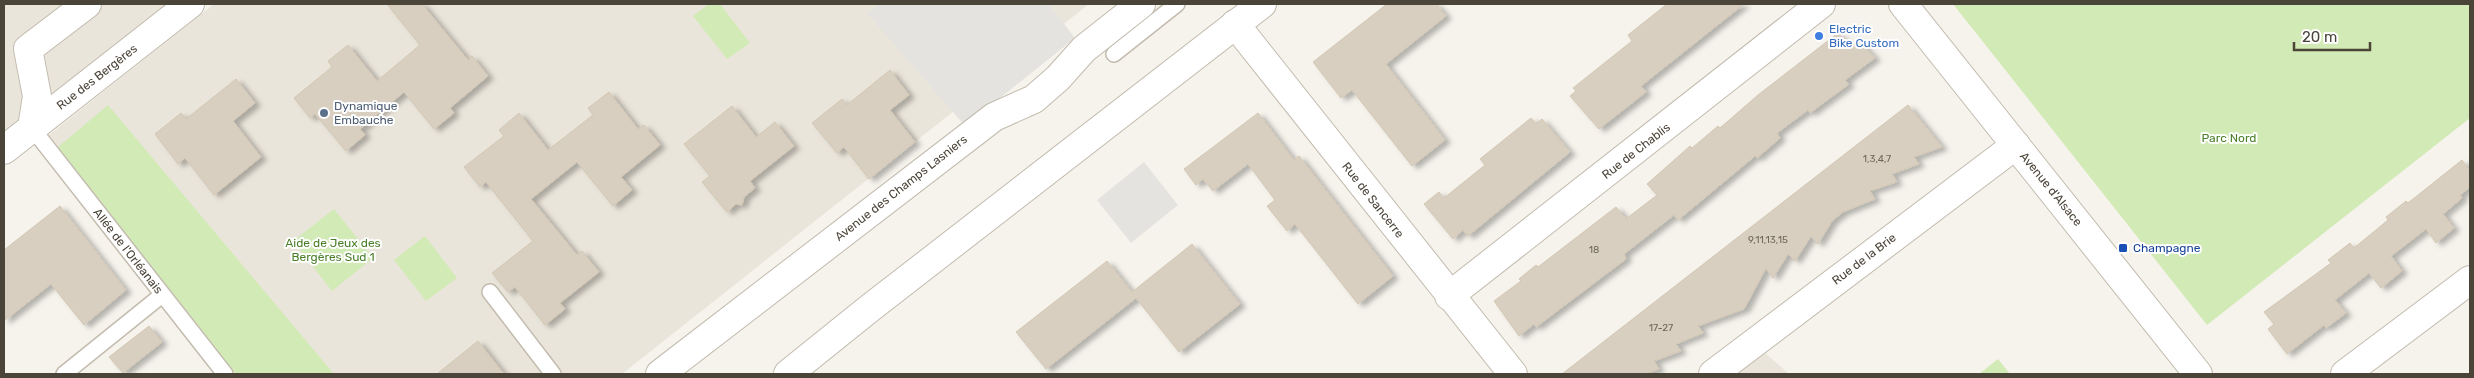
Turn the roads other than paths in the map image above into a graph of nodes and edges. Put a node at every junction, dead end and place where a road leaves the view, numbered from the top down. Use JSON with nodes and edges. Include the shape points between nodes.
{"nodes":[{"id":1,"x":87,"y":4,"type":"edge"},
{"id":2,"x":190,"y":4,"type":"edge"},
{"id":3,"x":1141,"y":4,"type":"edge"},
{"id":4,"x":1177,"y":4,"type":"edge"},
{"id":5,"x":1262,"y":4,"type":"edge"},
{"id":6,"x":1821,"y":4,"type":"edge"},
{"id":7,"x":1903,"y":4,"type":"edge"},
{"id":8,"x":1235,"y":24,"type":"junction"},
{"id":9,"x":1114,"y":54,"type":"dead end"},
{"id":10,"x":32,"y":128,"type":"junction"},
{"id":11,"x":2016,"y":145,"type":"junction"},
{"id":12,"x":4,"y":150,"type":"edge"},
{"id":13,"x":2470,"y":280,"type":"edge"},
{"id":14,"x":490,"y":292,"type":"dead end"},
{"id":15,"x":162,"y":295,"type":"junction"},
{"id":16,"x":1449,"y":296,"type":"junction"},
{"id":17,"x":64,"y":374,"type":"edge"},
{"id":18,"x":225,"y":374,"type":"edge"},
{"id":19,"x":553,"y":374,"type":"edge"},
{"id":20,"x":660,"y":374,"type":"edge"},
{"id":21,"x":788,"y":374,"type":"edge"},
{"id":22,"x":1513,"y":374,"type":"edge"},
{"id":23,"x":1713,"y":374,"type":"edge"},
{"id":24,"x":2198,"y":374,"type":"edge"},
{"id":25,"x":2345,"y":374,"type":"edge"}],
"edges":[{"from":1,"to":10,"type":"street","via":[[28,49],[37,96]]},
{"from":2,"to":10,"type":"street","name":"Rue des Bergères"},
{"from":3,"to":20,"type":"street","name":"Avenue des Champs Lasniers","via":[[1084,49],[1034,99],[994,117]]},
{"from":4,"to":9,"type":"lane"},
{"from":5,"to":8,"type":"street"},
{"from":6,"to":16,"type":"street","name":"Rue de Chablis"},
{"from":7,"to":11,"type":"street","name":"Avenue d'Alsace"},
{"from":8,"to":16,"type":"street","name":"Rue de Sancerre"},
{"from":8,"to":21,"type":"street"},
{"from":10,"to":12,"type":"street","name":"Rue des Bergères"},
{"from":10,"to":15,"type":"lane","name":"Allée de l'Orléanais"},
{"from":11,"to":23,"type":"street","name":"Rue de la Brie"},
{"from":11,"to":24,"type":"street","name":"Avenue d'Alsace"},
{"from":13,"to":25,"type":"street"},
{"from":14,"to":19,"type":"lane"},
{"from":15,"to":17,"type":"lane"},
{"from":15,"to":18,"type":"lane","name":"Allée de l'Orléanais"},
{"from":16,"to":22,"type":"street","name":"Rue de Sancerre"}]}
